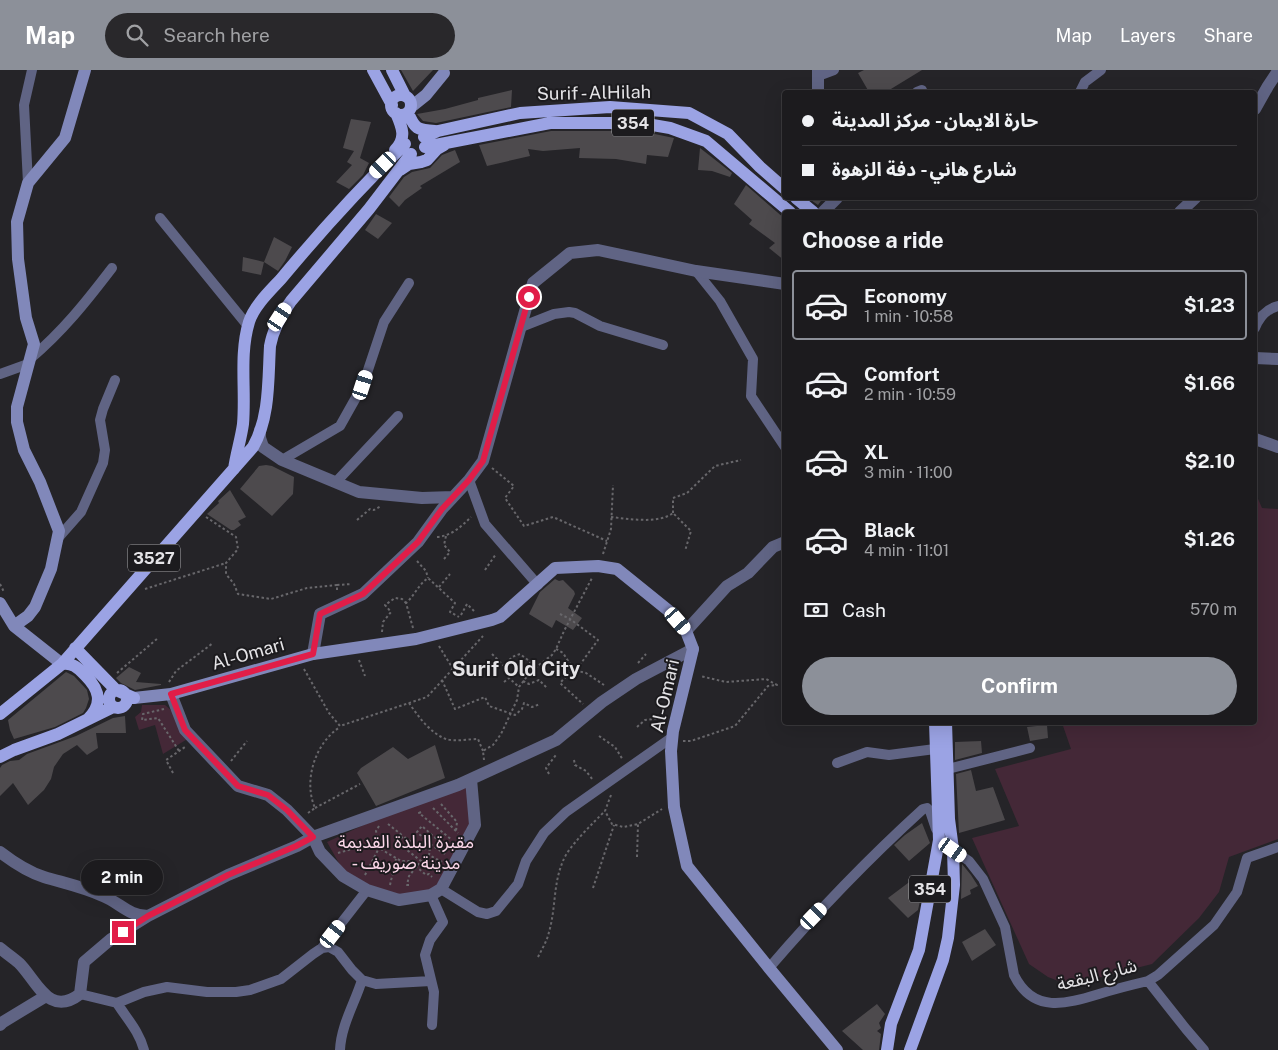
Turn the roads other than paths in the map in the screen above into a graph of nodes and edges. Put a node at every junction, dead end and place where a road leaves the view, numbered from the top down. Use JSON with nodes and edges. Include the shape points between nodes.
{"nodes":[{"id":1,"x":32,"y":70,"type":"edge"},
{"id":2,"x":85,"y":70,"type":"edge"},
{"id":3,"x":373,"y":70,"type":"edge"},
{"id":4,"x":392,"y":70,"type":"edge"},
{"id":5,"x":834,"y":70,"type":"edge"},
{"id":6,"x":1101,"y":70,"type":"edge"},
{"id":7,"x":445,"y":71,"type":"edge"},
{"id":8,"x":1278,"y":71,"type":"edge"},
{"id":9,"x":818,"y":73,"type":"edge"},
{"id":10,"x":818,"y":90,"type":"edge"},
{"id":11,"x":1081,"y":90,"type":"edge"},
{"id":12,"x":1257,"y":105,"type":"edge"},
{"id":13,"x":403,"y":108,"type":"junction"},
{"id":14,"x":438,"y":131,"type":"junction"},
{"id":15,"x":415,"y":142,"type":"junction"},
{"id":16,"x":449,"y":143,"type":"junction"},
{"id":17,"x":398,"y":172,"type":"junction"},
{"id":18,"x":369,"y":179,"type":"junction"},
{"id":19,"x":28,"y":183,"type":"junction"},
{"id":20,"x":782,"y":186,"type":"edge"},
{"id":21,"x":798,"y":200,"type":"edge"},
{"id":22,"x":835,"y":200,"type":"edge"},
{"id":23,"x":1193,"y":200,"type":"edge"},
{"id":24,"x":788,"y":210,"type":"edge"},
{"id":25,"x":811,"y":210,"type":"edge"},
{"id":26,"x":825,"y":210,"type":"edge"},
{"id":27,"x":1182,"y":210,"type":"edge"},
{"id":28,"x":160,"y":218,"type":"dead end"},
{"id":29,"x":112,"y":268,"type":"dead end"},
{"id":30,"x":696,"y":271,"type":"junction"},
{"id":31,"x":409,"y":283,"type":"dead end"},
{"id":32,"x":782,"y":284,"type":"edge"},
{"id":33,"x":1278,"y":306,"type":"edge"},
{"id":34,"x":1257,"y":324,"type":"edge"},
{"id":35,"x":248,"y":326,"type":"junction"},
{"id":36,"x":521,"y":327,"type":"junction"},
{"id":37,"x":663,"y":345,"type":"dead end"},
{"id":38,"x":1257,"y":358,"type":"edge"},
{"id":39,"x":1278,"y":359,"type":"edge"},
{"id":40,"x":29,"y":361,"type":"junction"},
{"id":41,"x":0,"y":374,"type":"edge"},
{"id":42,"x":115,"y":380,"type":"dead end"},
{"id":43,"x":398,"y":416,"type":"dead end"},
{"id":44,"x":260,"y":430,"type":"junction"},
{"id":45,"x":1257,"y":440,"type":"edge"},
{"id":46,"x":782,"y":442,"type":"edge"},
{"id":47,"x":1278,"y":447,"type":"edge"},
{"id":48,"x":282,"y":460,"type":"junction"},
{"id":49,"x":234,"y":469,"type":"junction"},
{"id":50,"x":469,"y":480,"type":"junction"},
{"id":51,"x":336,"y":482,"type":"junction"},
{"id":52,"x":453,"y":497,"type":"junction"},
{"id":53,"x":59,"y":537,"type":"junction"},
{"id":54,"x":782,"y":544,"type":"edge"},
{"id":55,"x":538,"y":584,"type":"junction"},
{"id":56,"x":0,"y":603,"type":"edge"},
{"id":57,"x":14,"y":626,"type":"junction"},
{"id":58,"x":686,"y":631,"type":"junction"},
{"id":59,"x":75,"y":648,"type":"junction"},
{"id":60,"x":693,"y":649,"type":"junction"},
{"id":61,"x":307,"y":655,"type":"junction"},
{"id":62,"x":62,"y":664,"type":"junction"},
{"id":63,"x":127,"y":696,"type":"junction"},
{"id":64,"x":172,"y":700,"type":"junction"},
{"id":65,"x":0,"y":714,"type":"edge"},
{"id":66,"x":88,"y":719,"type":"junction"},
{"id":67,"x":935,"y":725,"type":"edge"},
{"id":68,"x":946,"y":725,"type":"edge"},
{"id":69,"x":676,"y":739,"type":"junction"},
{"id":70,"x":1030,"y":748,"type":"dead end"},
{"id":71,"x":935,"y":749,"type":"junction"},
{"id":72,"x":14,"y":750,"type":"junction"},
{"id":73,"x":0,"y":752,"type":"edge"},
{"id":74,"x":0,"y":756,"type":"edge"},
{"id":75,"x":837,"y":763,"type":"dead end"},
{"id":76,"x":948,"y":769,"type":"junction"},
{"id":77,"x":471,"y":779,"type":"junction"},
{"id":78,"x":313,"y":837,"type":"junction"},
{"id":79,"x":939,"y":840,"type":"junction"},
{"id":80,"x":1278,"y":847,"type":"edge"},
{"id":81,"x":953,"y":849,"type":"junction"},
{"id":82,"x":0,"y":852,"type":"edge"},
{"id":83,"x":936,"y":859,"type":"junction"},
{"id":84,"x":365,"y":885,"type":"junction"},
{"id":85,"x":435,"y":888,"type":"junction"},
{"id":86,"x":148,"y":916,"type":"junction"},
{"id":87,"x":0,"y":948,"type":"edge"},
{"id":88,"x":321,"y":949,"type":"junction"},
{"id":89,"x":769,"y":968,"type":"junction"},
{"id":90,"x":362,"y":980,"type":"junction"},
{"id":91,"x":431,"y":980,"type":"junction"},
{"id":92,"x":1148,"y":981,"type":"junction"},
{"id":93,"x":80,"y":994,"type":"junction"},
{"id":94,"x":46,"y":996,"type":"junction"},
{"id":95,"x":117,"y":1003,"type":"junction"},
{"id":96,"x":0,"y":1025,"type":"edge"},
{"id":97,"x":432,"y":1025,"type":"dead end"},
{"id":98,"x":144,"y":1050,"type":"edge"},
{"id":99,"x":340,"y":1050,"type":"edge"},
{"id":100,"x":838,"y":1050,"type":"edge"},
{"id":101,"x":887,"y":1050,"type":"edge"},
{"id":102,"x":910,"y":1050,"type":"edge"},
{"id":103,"x":1204,"y":1050,"type":"edge"}],
"edges":[{"from":1,"to":19,"type":"street","via":[[24,105]]},
{"from":2,"to":19,"type":"main road","via":[[65,138]]},
{"from":3,"to":13,"type":"main road"},
{"from":4,"to":13,"type":"main road"},
{"from":5,"to":9,"type":"street"},
{"from":6,"to":11,"type":"street","via":[[1084,82]]},
{"from":7,"to":13,"type":"main road","via":[[426,95]]},
{"from":8,"to":12,"type":"street"},
{"from":9,"to":10,"type":"street"},
{"from":13,"to":14,"type":"main road","via":[[418,129]]},
{"from":13,"to":15,"type":"main road"},
{"from":13,"to":18,"type":"main road","via":[[401,142]]},
{"from":14,"to":15,"type":"main road"},
{"from":14,"to":20,"type":"main road","name":"Surif - AlHilah","via":[[520,113],[562,109],[610,107],[689,112],[728,134]]},
{"from":15,"to":16,"type":"main road","number":"354"},
{"from":15,"to":17,"type":"main road","number":"3527"},
{"from":15,"to":18,"type":"main road"},
{"from":16,"to":17,"type":"main road","via":[[424,161],[409,164]]},
{"from":16,"to":24,"type":"main road","name":"Surif - AlHilah","number":"354","via":[[550,122],[641,123],[670,128],[706,141]]},
{"from":17,"to":44,"type":"main road","number":"3527","via":[[280,317],[272,336],[266,410]]},
{"from":18,"to":35,"type":"main road","via":[[260,304]]},
{"from":19,"to":40,"type":"main road","via":[[17,222],[18,259],[34,344]]},
{"from":21,"to":25,"type":"main road"},
{"from":22,"to":26,"type":"street"},
{"from":23,"to":27,"type":"street"},
{"from":28,"to":35,"type":"street"},
{"from":29,"to":40,"type":"street","via":[[83,308]]},
{"from":30,"to":32,"type":"street"},
{"from":30,"to":36,"type":"street","via":[[598,250],[570,253],[533,283]]},
{"from":30,"to":46,"type":"street","via":[[720,301],[753,359],[751,396]]},
{"from":31,"to":48,"type":"street","via":[[384,322],[363,385],[340,426]]},
{"from":33,"to":34,"type":"street","via":[[1266,312]]},
{"from":35,"to":49,"type":"main road","via":[[243,356],[243,426]]},
{"from":36,"to":37,"type":"street","via":[[554,314],[569,312],[600,326]]},
{"from":36,"to":50,"type":"street","via":[[483,461]]},
{"from":38,"to":39,"type":"street"},
{"from":40,"to":41,"type":"street"},
{"from":40,"to":53,"type":"main road","via":[[16,410],[16,422],[24,450],[58,524]]},
{"from":42,"to":53,"type":"street","via":[[100,420],[105,450],[103,463],[81,512]]},
{"from":43,"to":51,"type":"street"},
{"from":44,"to":48,"type":"street","via":[[263,447]]},
{"from":44,"to":49,"type":"main road","number":"3527","via":[[253,447]]},
{"from":45,"to":47,"type":"street"},
{"from":48,"to":51,"type":"street"},
{"from":49,"to":59,"type":"main road","number":"3527"},
{"from":50,"to":52,"type":"street"},
{"from":50,"to":55,"type":"street","via":[[485,524]]},
{"from":51,"to":52,"type":"street","via":[[359,492],[422,498]]},
{"from":52,"to":61,"type":"street","via":[[418,542],[363,594],[320,614]]},
{"from":53,"to":57,"type":"main road","via":[[51,569],[35,607]]},
{"from":54,"to":58,"type":"street","via":[[748,573],[727,586]]},
{"from":55,"to":58,"type":"main road","name":"Al-Omari","via":[[555,568],[617,568],[669,612]]},
{"from":55,"to":61,"type":"main road","name":"Al-Omari","via":[[500,617],[492,620],[416,640]]},
{"from":56,"to":57,"type":"main road"},
{"from":57,"to":62,"type":"main road"},
{"from":58,"to":60,"type":"main road","name":"Al-Omari"},
{"from":59,"to":62,"type":"main road","number":"3527"},
{"from":59,"to":63,"type":"main road","via":[[111,687]]},
{"from":60,"to":69,"type":"main road","name":"Al-Omari"},
{"from":60,"to":77,"type":"street","via":[[629,684],[556,740]]},
{"from":61,"to":64,"type":"main road","name":"Al-Omari"},
{"from":62,"to":65,"type":"main road","number":"3527"},
{"from":62,"to":66,"type":"main road","via":[[75,666],[95,685],[98,704]]},
{"from":63,"to":64,"type":"main road","name":"Al-Omari"},
{"from":63,"to":66,"type":"main road","via":[[116,691],[109,700],[113,707]]},
{"from":64,"to":78,"type":"street","via":[[185,730],[238,786],[268,795]]},
{"from":66,"to":72,"type":"main road"},
{"from":67,"to":71,"type":"main road","number":"354"},
{"from":68,"to":76,"type":"main road","number":"354"},
{"from":69,"to":85,"type":"street","via":[[566,812],[544,833],[526,861],[518,884],[496,911],[487,914],[477,912]]},
{"from":69,"to":89,"type":"main road","name":"Al-Omari","via":[[674,807],[687,866]]},
{"from":70,"to":76,"type":"street"},
{"from":71,"to":75,"type":"street","via":[[889,755],[867,752]]},
{"from":71,"to":79,"type":"main road","number":"354"},
{"from":72,"to":73,"type":"main road"},
{"from":72,"to":74,"type":"main road"},
{"from":76,"to":81,"type":"main road","number":"354"},
{"from":77,"to":78,"type":"street"},
{"from":77,"to":85,"type":"street","via":[[474,825]]},
{"from":78,"to":84,"type":"street","via":[[320,852],[343,876]]},
{"from":78,"to":86,"type":"street"},
{"from":79,"to":83,"type":"main road","number":"354"},
{"from":79,"to":89,"type":"street","via":[[930,811],[923,809],[820,909]]},
{"from":80,"to":92,"type":"street","name":"شارع البقعة","via":[[1246,858],[1237,892],[1214,925]]},
{"from":81,"to":83,"type":"main road","via":[[944,844]]},
{"from":81,"to":92,"type":"street","name":"شارع البقعة","via":[[969,861],[983,880],[1005,927],[1014,975],[1021,987],[1033,997],[1047,1003],[1070,1003]]},
{"from":81,"to":102,"type":"main road","number":"354","via":[[954,885],[943,960]]},
{"from":82,"to":86,"type":"street","via":[[14,863],[43,876],[80,886],[106,897],[128,912]]},
{"from":83,"to":101,"type":"main road","number":"354","via":[[919,950],[891,1024]]},
{"from":84,"to":85,"type":"street","via":[[399,900]]},
{"from":84,"to":88,"type":"street"},
{"from":85,"to":91,"type":"street","via":[[443,922],[430,940],[425,955]]},
{"from":86,"to":93,"type":"street","via":[[110,939],[84,962]]},
{"from":87,"to":94,"type":"street","via":[[19,963]]},
{"from":88,"to":90,"type":"street","via":[[329,947],[337,951]]},
{"from":88,"to":95,"type":"street","via":[[289,974],[264,986],[222,993],[167,987]]},
{"from":89,"to":100,"type":"main road","name":"Al-Omari"},
{"from":90,"to":91,"type":"street","via":[[376,984]]},
{"from":90,"to":99,"type":"street","via":[[346,1019]]},
{"from":91,"to":97,"type":"street","via":[[434,992]]},
{"from":92,"to":103,"type":"street"},
{"from":93,"to":94,"type":"street","via":[[70,1001],[61,1002]]},
{"from":93,"to":95,"type":"street"},
{"from":94,"to":96,"type":"street"},
{"from":95,"to":98,"type":"street","via":[[134,1027]]}]}
